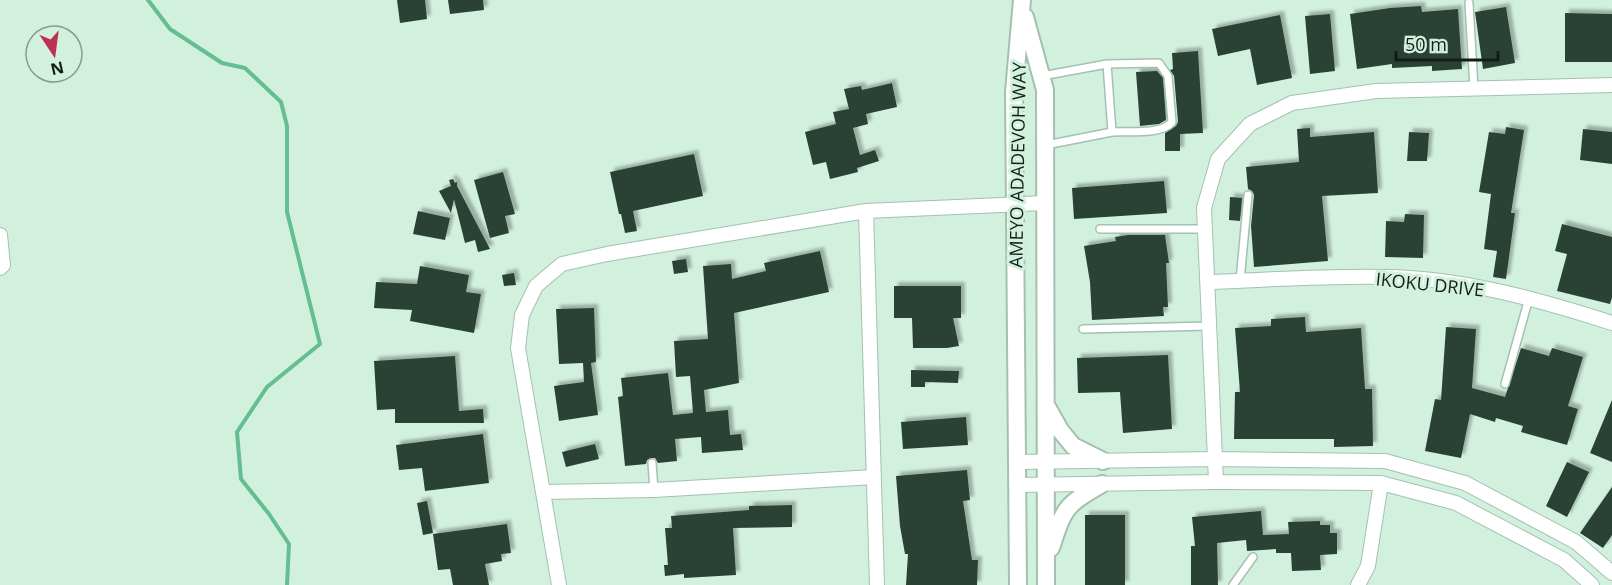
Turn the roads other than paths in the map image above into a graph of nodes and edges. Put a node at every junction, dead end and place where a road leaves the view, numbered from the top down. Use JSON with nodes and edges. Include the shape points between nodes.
{"nodes":[{"id":1,"x":1022,"y":2,"type":"edge"},
{"id":2,"x":1470,"y":3,"type":"dead end"},
{"id":3,"x":1107,"y":64,"type":"junction"},
{"id":4,"x":1042,"y":76,"type":"junction"},
{"id":5,"x":1612,"y":85,"type":"edge"},
{"id":6,"x":1474,"y":89,"type":"junction"},
{"id":7,"x":1112,"y":132,"type":"junction"},
{"id":8,"x":1045,"y":146,"type":"junction"},
{"id":9,"x":1248,"y":195,"type":"dead end"},
{"id":10,"x":1045,"y":203,"type":"junction"},
{"id":11,"x":1015,"y":205,"type":"junction"},
{"id":12,"x":866,"y":211,"type":"junction"},
{"id":13,"x":1205,"y":228,"type":"junction"},
{"id":14,"x":1100,"y":229,"type":"dead end"},
{"id":15,"x":0,"y":236,"type":"edge"},
{"id":16,"x":0,"y":268,"type":"edge"},
{"id":17,"x":1240,"y":281,"type":"junction"},
{"id":18,"x":1208,"y":282,"type":"junction"},
{"id":19,"x":1529,"y":298,"type":"junction"},
{"id":20,"x":1612,"y":323,"type":"edge"},
{"id":21,"x":1210,"y":326,"type":"junction"},
{"id":22,"x":1083,"y":329,"type":"dead end"},
{"id":23,"x":1504,"y":384,"type":"dead end"},
{"id":24,"x":1045,"y":402,"type":"junction"},
{"id":25,"x":1216,"y":459,"type":"junction"},
{"id":26,"x":1103,"y":461,"type":"junction"},
{"id":27,"x":1017,"y":462,"type":"junction"},
{"id":28,"x":1046,"y":462,"type":"junction"},
{"id":29,"x":652,"y":464,"type":"dead end"},
{"id":30,"x":874,"y":477,"type":"junction"},
{"id":31,"x":1216,"y":482,"type":"junction"},
{"id":32,"x":1381,"y":483,"type":"junction"},
{"id":33,"x":1046,"y":484,"type":"junction"},
{"id":34,"x":1102,"y":484,"type":"junction"},
{"id":35,"x":1017,"y":485,"type":"junction"},
{"id":36,"x":654,"y":490,"type":"junction"},
{"id":37,"x":543,"y":492,"type":"junction"},
{"id":38,"x":1253,"y":557,"type":"dead end"},
{"id":39,"x":1046,"y":563,"type":"junction"},
{"id":40,"x":1612,"y":573,"type":"edge"},
{"id":41,"x":559,"y":585,"type":"edge"},
{"id":42,"x":876,"y":585,"type":"edge"},
{"id":43,"x":1018,"y":585,"type":"edge"},
{"id":44,"x":1046,"y":585,"type":"edge"},
{"id":45,"x":1233,"y":585,"type":"edge"},
{"id":46,"x":1358,"y":585,"type":"edge"},
{"id":47,"x":1592,"y":585,"type":"edge"}],
"edges":[{"from":1,"to":4,"type":"street","name":"AMEYO ADADEVOH WAY"},
{"from":1,"to":11,"type":"street","name":"AMEYO ADADEVOH WAY","via":[[1014,92]]},
{"from":2,"to":6,"type":"lane"},
{"from":3,"to":4,"type":"lane"},
{"from":3,"to":7,"type":"lane"},
{"from":3,"to":7,"type":"lane","via":[[1159,63],[1168,76],[1172,122],[1160,130]]},
{"from":4,"to":8,"type":"street","name":"AMEYO ADADEVOH WAY"},
{"from":5,"to":6,"type":"street"},
{"from":6,"to":13,"type":"street","via":[[1376,91],[1292,102],[1250,124],[1218,159],[1204,208]]},
{"from":7,"to":8,"type":"lane"},
{"from":8,"to":10,"type":"street","name":"AMEYO ADADEVOH WAY"},
{"from":9,"to":17,"type":"lane"},
{"from":10,"to":11,"type":"street"},
{"from":10,"to":24,"type":"street","name":"AMEYO ADADEVOH WAY"},
{"from":11,"to":12,"type":"street"},
{"from":11,"to":27,"type":"street","name":"AMEYO ADADEVOH WAY"},
{"from":12,"to":30,"type":"street"},
{"from":12,"to":37,"type":"street","via":[[595,256],[562,264],[536,286],[522,315],[518,348]]},
{"from":13,"to":14,"type":"lane"},
{"from":13,"to":18,"type":"street"},
{"from":15,"to":16,"type":"street"},
{"from":17,"to":18,"type":"street","name":"IKOKU DRIVE"},
{"from":17,"to":19,"type":"street","name":"IKOKU DRIVE","via":[[1390,277]]},
{"from":18,"to":21,"type":"street"},
{"from":19,"to":20,"type":"street","name":"IKOKU DRIVE"},
{"from":19,"to":23,"type":"lane"},
{"from":21,"to":22,"type":"lane"},
{"from":21,"to":25,"type":"street"},
{"from":24,"to":26,"type":"street","via":[[1073,446]]},
{"from":24,"to":28,"type":"street","name":"AMEYO ADADEVOH WAY"},
{"from":25,"to":26,"type":"street"},
{"from":25,"to":31,"type":"street"},
{"from":25,"to":40,"type":"street","via":[[1385,461],[1465,483],[1576,542]]},
{"from":26,"to":28,"type":"street"},
{"from":27,"to":28,"type":"street"},
{"from":27,"to":35,"type":"street","name":"AMEYO ADADEVOH WAY"},
{"from":28,"to":33,"type":"street","name":"AMEYO ADADEVOH WAY"},
{"from":29,"to":36,"type":"lane"},
{"from":30,"to":36,"type":"street"},
{"from":30,"to":42,"type":"street"},
{"from":31,"to":32,"type":"street"},
{"from":31,"to":34,"type":"street"},
{"from":32,"to":46,"type":"street","via":[[1368,566]]},
{"from":32,"to":47,"type":"street","via":[[1456,503],[1564,560]]},
{"from":33,"to":34,"type":"street"},
{"from":33,"to":35,"type":"street"},
{"from":33,"to":39,"type":"street","name":"AMEYO ADADEVOH WAY"},
{"from":34,"to":39,"type":"street","via":[[1077,498],[1062,514]]},
{"from":35,"to":43,"type":"street","name":"AMEYO ADADEVOH WAY"},
{"from":36,"to":37,"type":"street"},
{"from":37,"to":41,"type":"street"},
{"from":38,"to":45,"type":"lane"},
{"from":39,"to":44,"type":"street","name":"AMEYO ADADEVOH WAY"}]}
